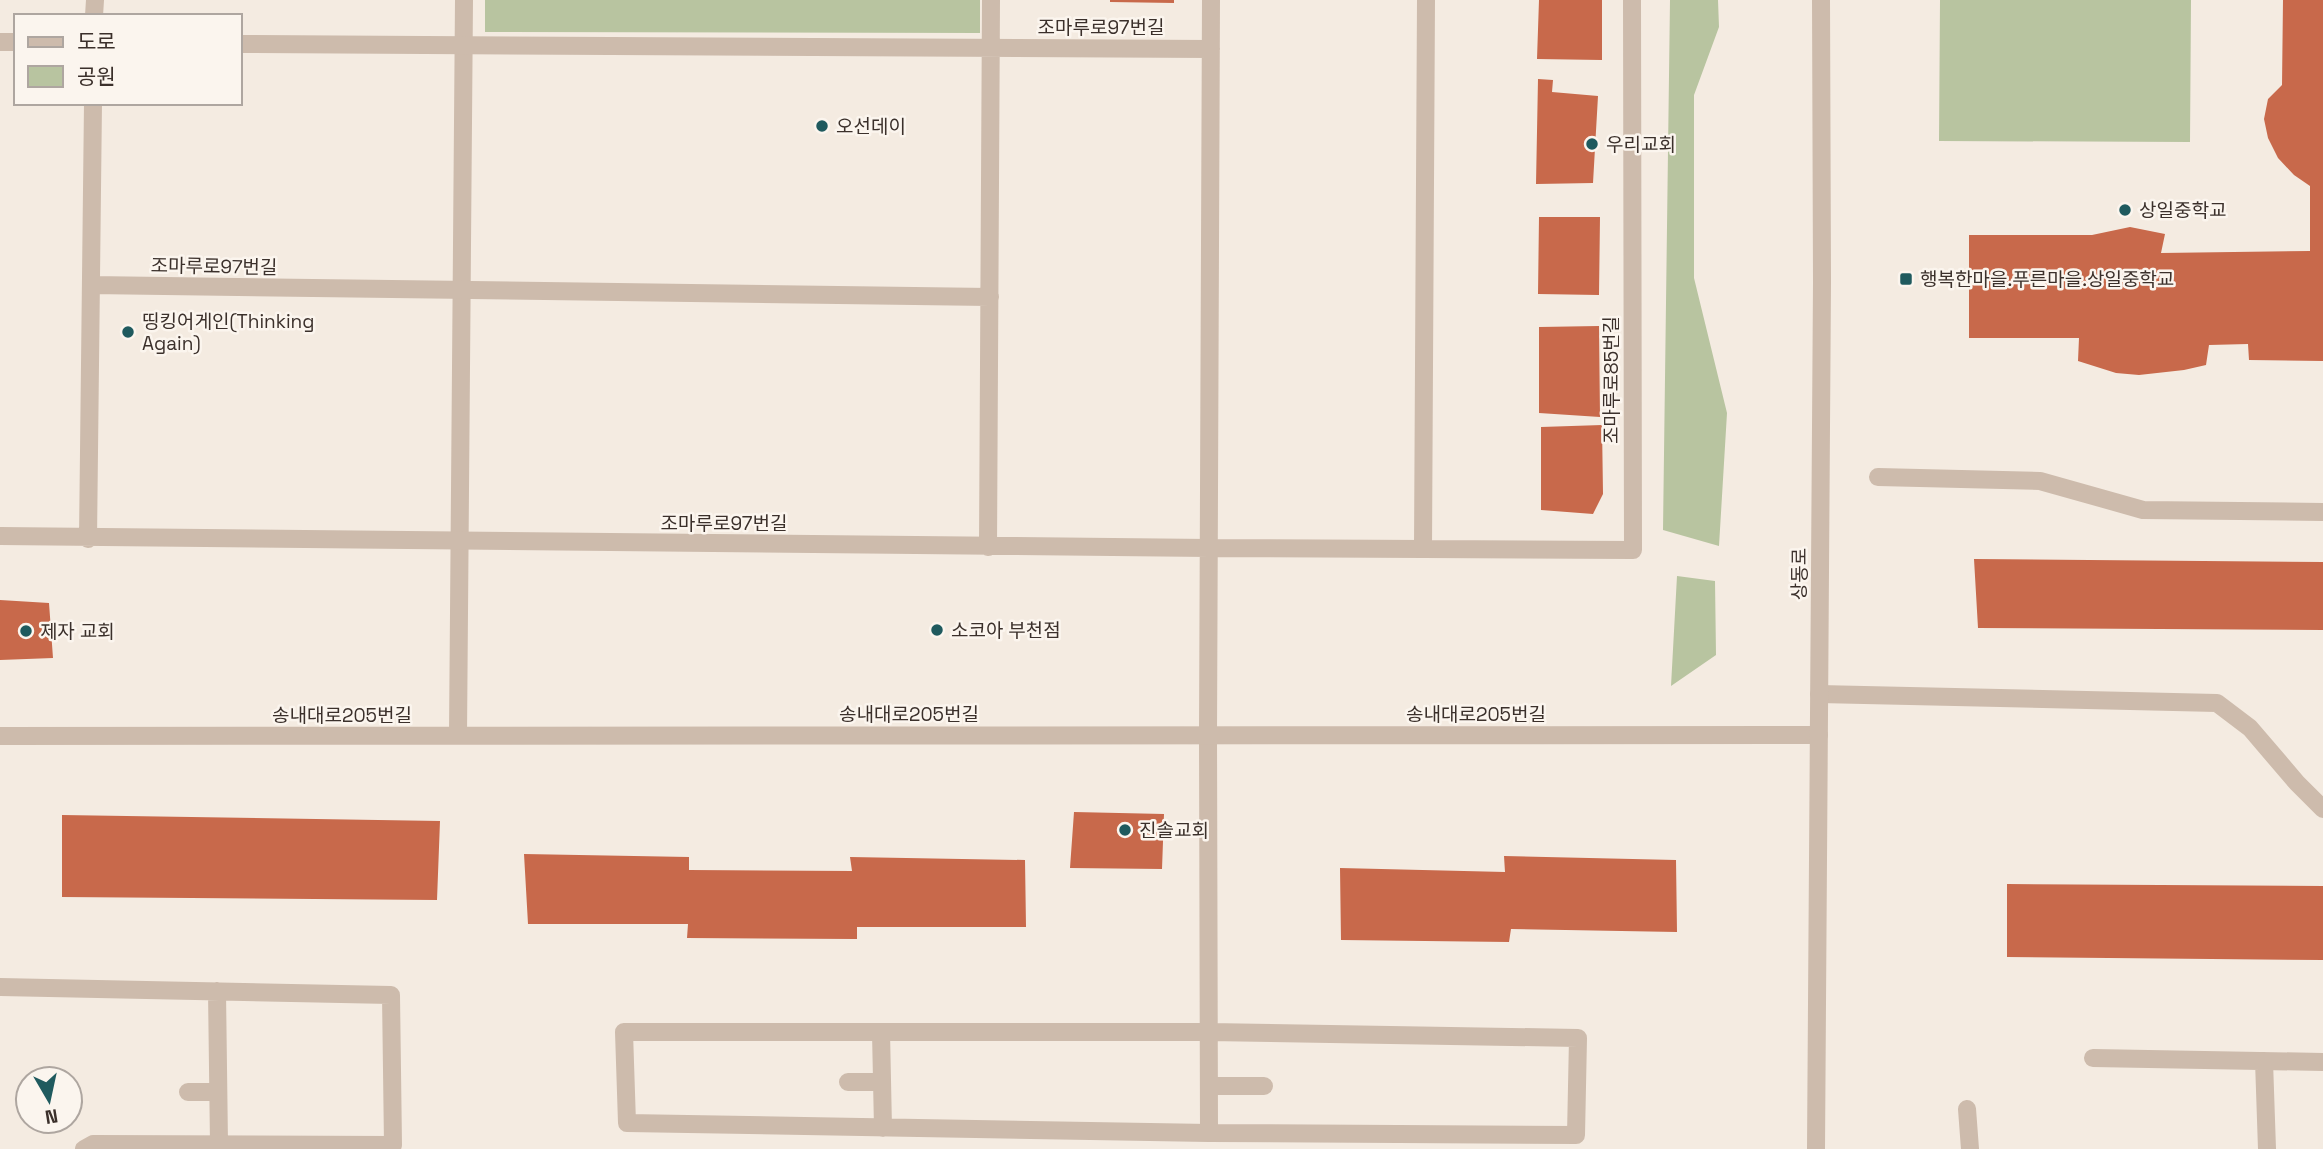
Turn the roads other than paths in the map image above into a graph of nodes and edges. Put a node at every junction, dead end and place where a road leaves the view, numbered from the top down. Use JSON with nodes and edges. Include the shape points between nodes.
{"nodes":[{"id":1,"x":464,"y":0,"type":"edge"},
{"id":2,"x":990,"y":0,"type":"edge"},
{"id":3,"x":1211,"y":0,"type":"edge"},
{"id":4,"x":1426,"y":0,"type":"edge"},
{"id":5,"x":1632,"y":0,"type":"edge"},
{"id":6,"x":1821,"y":0,"type":"edge"},
{"id":7,"x":242,"y":44,"type":"edge"},
{"id":8,"x":463,"y":45,"type":"junction"},
{"id":9,"x":990,"y":48,"type":"junction"},
{"id":10,"x":1210,"y":49,"type":"junction"},
{"id":11,"x":93,"y":105,"type":"edge"},
{"id":12,"x":91,"y":285,"type":"junction"},
{"id":13,"x":461,"y":290,"type":"junction"},
{"id":14,"x":990,"y":298,"type":"junction"},
{"id":15,"x":1878,"y":477,"type":"dead end"},
{"id":16,"x":2323,"y":512,"type":"edge"},
{"id":17,"x":0,"y":537,"type":"edge"},
{"id":18,"x":88,"y":539,"type":"junction"},
{"id":19,"x":459,"y":542,"type":"junction"},
{"id":20,"x":988,"y":547,"type":"junction"},
{"id":21,"x":1209,"y":548,"type":"junction"},
{"id":22,"x":1423,"y":549,"type":"junction"},
{"id":23,"x":1819,"y":694,"type":"junction"},
{"id":24,"x":1208,"y":735,"type":"junction"},
{"id":25,"x":1819,"y":735,"type":"junction"},
{"id":26,"x":0,"y":736,"type":"edge"},
{"id":27,"x":458,"y":736,"type":"junction"},
{"id":28,"x":2323,"y":809,"type":"edge"},
{"id":29,"x":0,"y":987,"type":"edge"},
{"id":30,"x":217,"y":991,"type":"junction"},
{"id":31,"x":881,"y":1032,"type":"junction"},
{"id":32,"x":1209,"y":1032,"type":"junction"},
{"id":33,"x":2093,"y":1058,"type":"dead end"},
{"id":34,"x":2264,"y":1061,"type":"junction"},
{"id":35,"x":2323,"y":1062,"type":"edge"},
{"id":36,"x":848,"y":1082,"type":"dead end"},
{"id":37,"x":883,"y":1082,"type":"junction"},
{"id":38,"x":1209,"y":1086,"type":"junction"},
{"id":39,"x":1264,"y":1086,"type":"dead end"},
{"id":40,"x":188,"y":1092,"type":"dead end"},
{"id":41,"x":218,"y":1092,"type":"junction"},
{"id":42,"x":1968,"y":1109,"type":"dead end"},
{"id":43,"x":883,"y":1128,"type":"junction"},
{"id":44,"x":1209,"y":1133,"type":"junction"},
{"id":45,"x":219,"y":1144,"type":"junction"},
{"id":46,"x":84,"y":1149,"type":"edge"},
{"id":47,"x":1816,"y":1149,"type":"edge"},
{"id":48,"x":1970,"y":1149,"type":"edge"},
{"id":49,"x":2267,"y":1149,"type":"edge"}],
"edges":[{"from":1,"to":8,"type":"street"},
{"from":2,"to":9,"type":"street"},
{"from":3,"to":10,"type":"street"},
{"from":4,"to":22,"type":"street"},
{"from":5,"to":22,"type":"street","name":"조마루로85번길","via":[[1633,550]]},
{"from":6,"to":23,"type":"street","name":"상동로"},
{"from":7,"to":8,"type":"street","name":"조마루로97번길"},
{"from":8,"to":9,"type":"street","name":"조마루로97번길"},
{"from":8,"to":13,"type":"street"},
{"from":9,"to":10,"type":"street","name":"조마루로97번길"},
{"from":9,"to":14,"type":"street"},
{"from":10,"to":21,"type":"street"},
{"from":11,"to":12,"type":"street"},
{"from":12,"to":13,"type":"street","name":"조마루로97번길"},
{"from":12,"to":18,"type":"street"},
{"from":13,"to":14,"type":"street","name":"조마루로97번길"},
{"from":13,"to":19,"type":"street"},
{"from":14,"to":20,"type":"street"},
{"from":15,"to":16,"type":"street","via":[[2040,481],[2143,510]]},
{"from":17,"to":18,"type":"street","name":"조마루로97번길"},
{"from":18,"to":19,"type":"street","name":"조마루로97번길"},
{"from":19,"to":20,"type":"street","name":"조마루로97번길"},
{"from":19,"to":27,"type":"street"},
{"from":20,"to":21,"type":"street","name":"조마루로97번길"},
{"from":21,"to":22,"type":"street","name":"조마루로85번길"},
{"from":21,"to":24,"type":"street"},
{"from":23,"to":25,"type":"street","name":"상동로"},
{"from":23,"to":28,"type":"street","via":[[2217,703],[2250,727]]},
{"from":24,"to":25,"type":"street","name":"송내대로205번길"},
{"from":24,"to":27,"type":"street","name":"송내대로205번길"},
{"from":24,"to":32,"type":"street"},
{"from":25,"to":47,"type":"street","name":"상동로"},
{"from":26,"to":27,"type":"street","name":"송내대로205번길"},
{"from":29,"to":30,"type":"street"},
{"from":30,"to":41,"type":"street"},
{"from":30,"to":45,"type":"street","via":[[391,995],[393,1145]]},
{"from":31,"to":32,"type":"street"},
{"from":31,"to":37,"type":"street"},
{"from":31,"to":43,"type":"street","via":[[624,1032],[627,1123]]},
{"from":32,"to":38,"type":"street"},
{"from":32,"to":44,"type":"street","via":[[1577,1038],[1576,1135]]},
{"from":33,"to":34,"type":"street"},
{"from":34,"to":35,"type":"street"},
{"from":34,"to":49,"type":"street"},
{"from":36,"to":37,"type":"street"},
{"from":37,"to":43,"type":"street"},
{"from":38,"to":39,"type":"street"},
{"from":38,"to":44,"type":"street"},
{"from":40,"to":41,"type":"street"},
{"from":41,"to":45,"type":"street"},
{"from":42,"to":48,"type":"street"},
{"from":43,"to":44,"type":"street"},
{"from":45,"to":46,"type":"street","via":[[93,1144]]}]}
